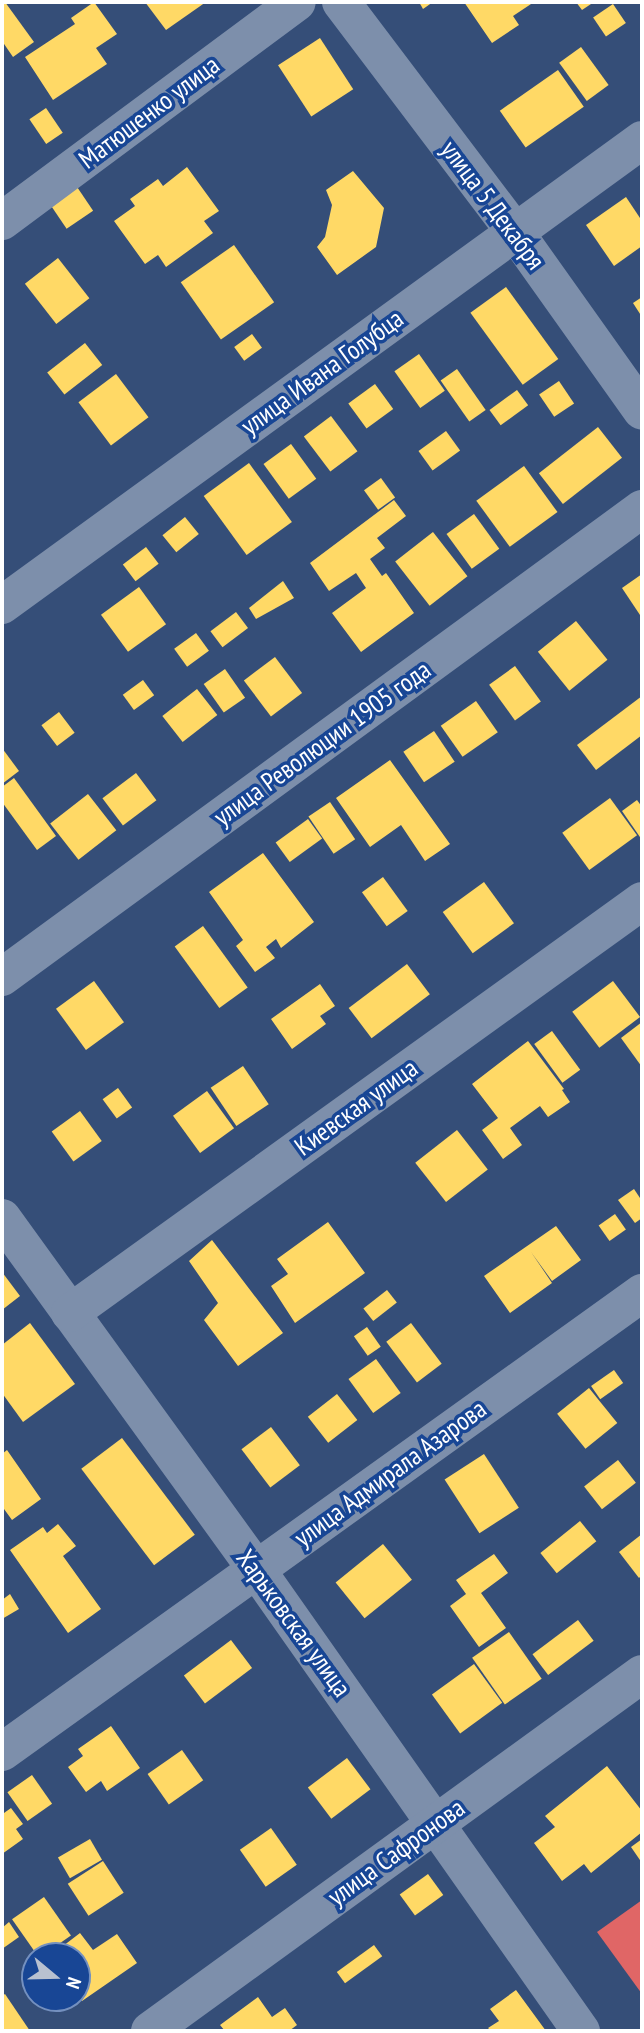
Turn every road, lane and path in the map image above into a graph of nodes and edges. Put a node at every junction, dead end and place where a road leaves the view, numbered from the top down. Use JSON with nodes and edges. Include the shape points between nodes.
{"nodes":[{"id":1,"x":297,"y":2,"type":"edge"},
{"id":2,"x":341,"y":2,"type":"edge"},
{"id":3,"x":642,"y":140,"type":"edge"},
{"id":4,"x":2,"y":221,"type":"edge"},
{"id":5,"x":515,"y":232,"type":"junction"},
{"id":6,"x":642,"y":411,"type":"edge"},
{"id":7,"x":642,"y":509,"type":"edge"},
{"id":8,"x":2,"y":605,"type":"edge"},
{"id":9,"x":642,"y":901,"type":"edge"},
{"id":10,"x":2,"y":977,"type":"edge"},
{"id":11,"x":2,"y":1218,"type":"edge"},
{"id":12,"x":642,"y":1293,"type":"edge"},
{"id":13,"x":71,"y":1313,"type":"junction"},
{"id":14,"x":256,"y":1569,"type":"junction"},
{"id":15,"x":642,"y":1674,"type":"edge"},
{"id":16,"x":2,"y":1752,"type":"edge"},
{"id":17,"x":436,"y":1823,"type":"junction"},
{"id":18,"x":150,"y":2031,"type":"edge"},
{"id":19,"x":581,"y":2031,"type":"edge"}],
"edges":[{"from":1,"to":4,"type":"street","name":"Матюшенко улица"},
{"from":2,"to":5,"type":"street","name":"улица 5 Декабря"},
{"from":3,"to":5,"type":"street","name":"улица Ивана Голубца"},
{"from":5,"to":6,"type":"street","name":"улица 5 Декабря"},
{"from":5,"to":8,"type":"street","name":"улица Ивана Голубца"},
{"from":7,"to":10,"type":"street","name":"улица Революции 1905 года"},
{"from":9,"to":13,"type":"street","name":"Киевская улица"},
{"from":11,"to":13,"type":"street","name":"Харьковская улица"},
{"from":12,"to":14,"type":"street","name":"улица Адмирала Азарова"},
{"from":13,"to":14,"type":"street","name":"Харьковская улица"},
{"from":14,"to":16,"type":"street","name":"улица Адмирала Азарова"},
{"from":14,"to":17,"type":"street","name":"Харьковская улица"},
{"from":15,"to":17,"type":"street","name":"улица Сафронова"},
{"from":17,"to":18,"type":"street","name":"улица Сафронова"},
{"from":17,"to":19,"type":"street","name":"Харьковская улица"}]}
